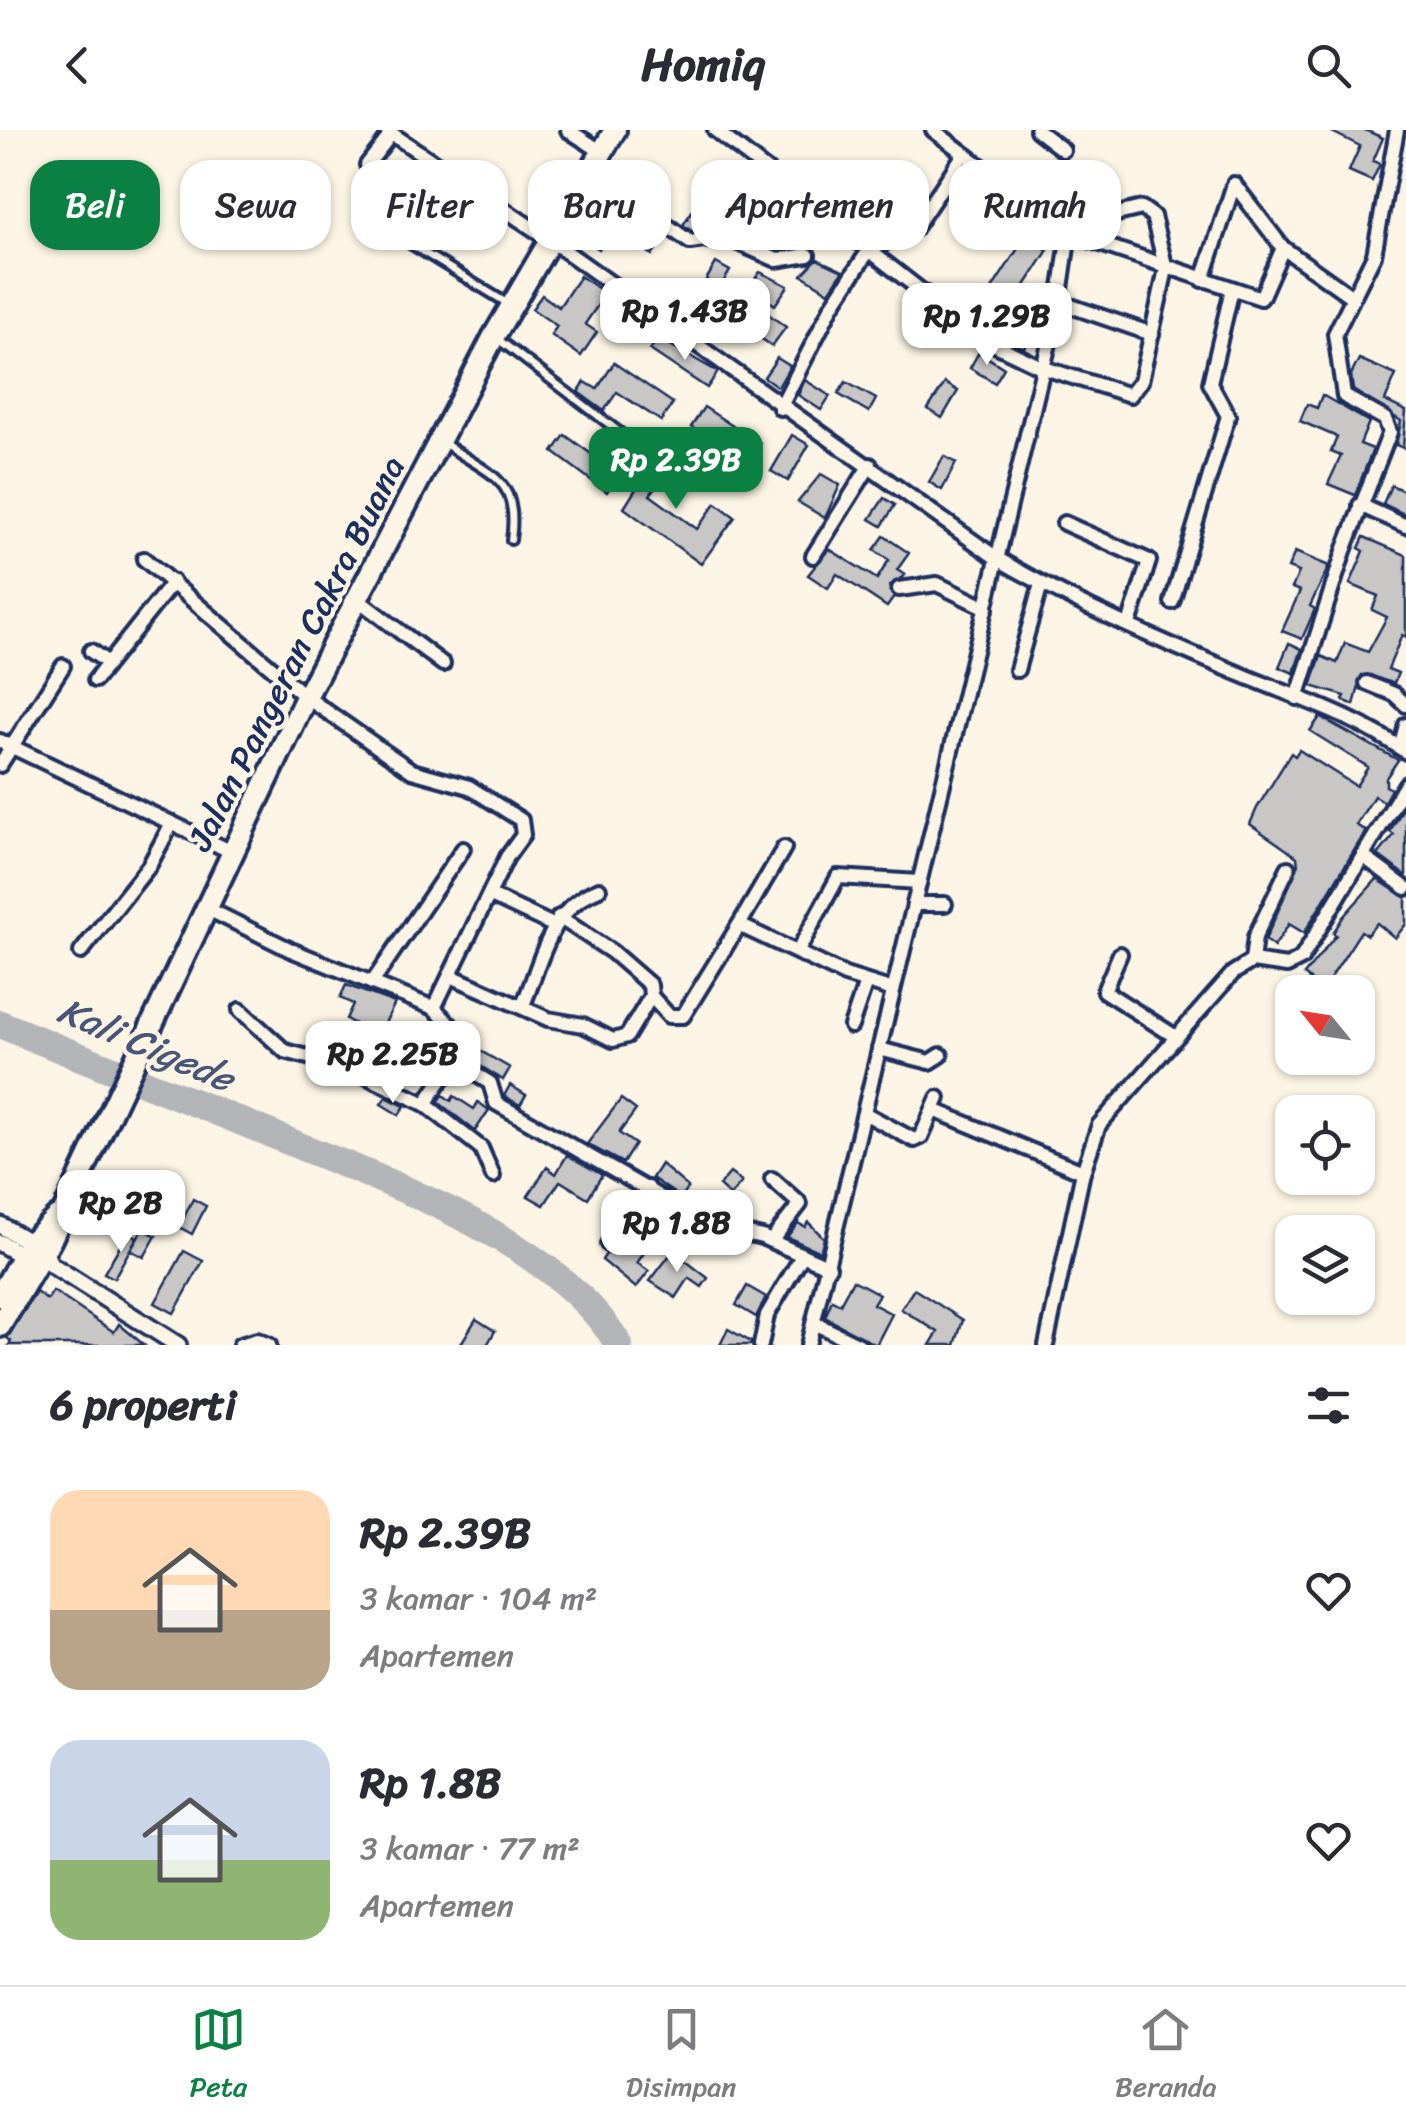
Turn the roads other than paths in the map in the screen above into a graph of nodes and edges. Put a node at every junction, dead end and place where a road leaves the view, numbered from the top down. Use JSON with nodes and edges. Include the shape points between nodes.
{"nodes":[{"id":1,"x":568,"y":130,"type":"edge"},
{"id":2,"x":616,"y":130,"type":"edge"},
{"id":3,"x":715,"y":130,"type":"edge"},
{"id":4,"x":932,"y":130,"type":"edge"},
{"id":5,"x":1037,"y":130,"type":"edge"},
{"id":6,"x":1397,"y":130,"type":"edge"},
{"id":7,"x":389,"y":132,"type":"edge"},
{"id":8,"x":1063,"y":150,"type":"dead end"},
{"id":9,"x":602,"y":152,"type":"junction"},
{"id":10,"x":964,"y":154,"type":"junction"},
{"id":11,"x":370,"y":160,"type":"edge"},
{"id":12,"x":597,"y":160,"type":"edge"},
{"id":13,"x":754,"y":160,"type":"edge"},
{"id":14,"x":972,"y":160,"type":"edge"},
{"id":15,"x":929,"y":206,"type":"edge"},
{"id":16,"x":1121,"y":216,"type":"edge"},
{"id":17,"x":528,"y":225,"type":"edge"},
{"id":18,"x":671,"y":228,"type":"edge"},
{"id":19,"x":1282,"y":248,"type":"junction"},
{"id":20,"x":419,"y":250,"type":"edge"},
{"id":21,"x":544,"y":250,"type":"edge"},
{"id":22,"x":564,"y":250,"type":"edge"},
{"id":23,"x":869,"y":250,"type":"joint"},
{"id":24,"x":1068,"y":250,"type":"edge"},
{"id":25,"x":1120,"y":250,"type":"edge"},
{"id":26,"x":808,"y":255,"type":"dead end"},
{"id":27,"x":1166,"y":269,"type":"junction"},
{"id":28,"x":1203,"y":280,"type":"junction"},
{"id":29,"x":1232,"y":289,"type":"junction"},
{"id":30,"x":1352,"y":297,"type":"junction"},
{"id":31,"x":1059,"y":302,"type":"junction"},
{"id":32,"x":510,"y":306,"type":"junction"},
{"id":33,"x":1152,"y":334,"type":"junction"},
{"id":34,"x":494,"y":336,"type":"junction"},
{"id":35,"x":1041,"y":367,"type":"junction"},
{"id":36,"x":780,"y":408,"type":"junction"},
{"id":37,"x":439,"y":439,"type":"junction"},
{"id":38,"x":640,"y":447,"type":"dead end"},
{"id":39,"x":870,"y":466,"type":"junction"},
{"id":40,"x":1360,"y":505,"type":"junction"},
{"id":41,"x":1064,"y":522,"type":"dead end"},
{"id":42,"x":1406,"y":526,"type":"edge"},
{"id":43,"x":511,"y":540,"type":"dead end"},
{"id":44,"x":813,"y":556,"type":"dead end"},
{"id":45,"x":144,"y":558,"type":"dead end"},
{"id":46,"x":998,"y":560,"type":"junction"},
{"id":47,"x":173,"y":582,"type":"junction"},
{"id":48,"x":1041,"y":584,"type":"junction"},
{"id":49,"x":899,"y":589,"type":"dead end"},
{"id":50,"x":357,"y":599,"type":"junction"},
{"id":51,"x":1172,"y":602,"type":"dead end"},
{"id":52,"x":986,"y":608,"type":"junction"},
{"id":53,"x":1128,"y":624,"type":"junction"},
{"id":54,"x":91,"y":651,"type":"dead end"},
{"id":55,"x":108,"y":663,"type":"junction"},
{"id":56,"x":443,"y":664,"type":"dead end"},
{"id":57,"x":63,"y":666,"type":"dead end"},
{"id":58,"x":1018,"y":670,"type":"dead end"},
{"id":59,"x":95,"y":680,"type":"dead end"},
{"id":60,"x":1367,"y":683,"type":"dead end"},
{"id":61,"x":306,"y":697,"type":"junction"},
{"id":62,"x":1297,"y":698,"type":"junction"},
{"id":63,"x":1406,"y":705,"type":"edge"},
{"id":64,"x":1406,"y":725,"type":"edge"},
{"id":65,"x":6,"y":744,"type":"edge"},
{"id":66,"x":1403,"y":750,"type":"edge"},
{"id":67,"x":0,"y":765,"type":"edge"},
{"id":68,"x":1406,"y":784,"type":"edge"},
{"id":69,"x":172,"y":823,"type":"junction"},
{"id":70,"x":784,"y":848,"type":"dead end"},
{"id":71,"x":463,"y":849,"type":"dead end"},
{"id":72,"x":232,"y":852,"type":"junction"},
{"id":73,"x":1364,"y":858,"type":"junction"},
{"id":74,"x":1288,"y":868,"type":"dead end"},
{"id":75,"x":919,"y":882,"type":"junction"},
{"id":76,"x":1406,"y":888,"type":"edge"},
{"id":77,"x":599,"y":889,"type":"dead end"},
{"id":78,"x":491,"y":896,"type":"junction"},
{"id":79,"x":914,"y":904,"type":"junction"},
{"id":80,"x":945,"y":904,"type":"dead end"},
{"id":81,"x":206,"y":908,"type":"junction"},
{"id":82,"x":557,"y":922,"type":"junction"},
{"id":83,"x":739,"y":926,"type":"junction"},
{"id":84,"x":798,"y":951,"type":"junction"},
{"id":85,"x":80,"y":952,"type":"dead end"},
{"id":86,"x":1120,"y":954,"type":"dead end"},
{"id":87,"x":1252,"y":961,"type":"junction"},
{"id":88,"x":451,"y":976,"type":"junction"},
{"id":89,"x":866,"y":982,"type":"junction"},
{"id":90,"x":372,"y":983,"type":"junction"},
{"id":91,"x":893,"y":990,"type":"junction"},
{"id":92,"x":651,"y":996,"type":"junction"},
{"id":93,"x":523,"y":1005,"type":"junction"},
{"id":94,"x":434,"y":1008,"type":"junction"},
{"id":95,"x":240,"y":1010,"type":"dead end"},
{"id":96,"x":852,"y":1026,"type":"dead end"},
{"id":97,"x":1176,"y":1036,"type":"junction"},
{"id":98,"x":879,"y":1048,"type":"junction"},
{"id":99,"x":941,"y":1055,"type":"dead end"},
{"id":100,"x":454,"y":1061,"type":"junction"},
{"id":101,"x":424,"y":1104,"type":"junction"},
{"id":102,"x":866,"y":1114,"type":"junction"},
{"id":103,"x":1083,"y":1172,"type":"junction"},
{"id":104,"x":493,"y":1176,"type":"dead end"},
{"id":105,"x":772,"y":1179,"type":"dead end"},
{"id":106,"x":648,"y":1188,"type":"junction"},
{"id":107,"x":0,"y":1225,"type":"edge"},
{"id":108,"x":772,"y":1240,"type":"junction"},
{"id":109,"x":0,"y":1243,"type":"edge"},
{"id":110,"x":608,"y":1244,"type":"dead end"},
{"id":111,"x":37,"y":1256,"type":"junction"},
{"id":112,"x":802,"y":1256,"type":"junction"},
{"id":113,"x":828,"y":1266,"type":"junction"},
{"id":114,"x":0,"y":1296,"type":"edge"},
{"id":115,"x":814,"y":1324,"type":"junction"},
{"id":116,"x":0,"y":1326,"type":"edge"},
{"id":117,"x":178,"y":1345,"type":"edge"},
{"id":118,"x":240,"y":1345,"type":"edge"},
{"id":119,"x":270,"y":1345,"type":"edge"},
{"id":120,"x":761,"y":1345,"type":"edge"},
{"id":121,"x":808,"y":1345,"type":"edge"},
{"id":122,"x":860,"y":1345,"type":"edge"},
{"id":123,"x":1046,"y":1345,"type":"edge"}],
"edges":[{"from":1,"to":9,"type":"street"},
{"from":2,"to":9,"type":"main road","name":"Jalan Pangeran Cakra Buana"},
{"from":3,"to":13,"type":"street"},
{"from":4,"to":10,"type":"street"},
{"from":5,"to":8,"type":"street"},
{"from":6,"to":30,"type":"street","via":[[1374,255]]},
{"from":7,"to":11,"type":"street"},
{"from":7,"to":17,"type":"street"},
{"from":9,"to":12,"type":"main road","name":"Jalan Pangeran Cakra Buana"},
{"from":10,"to":14,"type":"street"},
{"from":10,"to":15,"type":"street"},
{"from":16,"to":27,"type":"street","via":[[1146,209],[1153,216]]},
{"from":18,"to":26,"type":"street","via":[[690,242],[725,237],[784,261]]},
{"from":19,"to":28,"type":"street","via":[[1234,184]]},
{"from":19,"to":29,"type":"street","via":[[1261,298]]},
{"from":19,"to":30,"type":"street"},
{"from":20,"to":32,"type":"lane"},
{"from":21,"to":32,"type":"main road","name":"Jalan Pangeran Cakra Buana"},
{"from":22,"to":36,"type":"street"},
{"from":23,"to":35,"type":"street","via":[[983,339]]},
{"from":23,"to":36,"type":"street"},
{"from":24,"to":31,"type":"street"},
{"from":25,"to":27,"type":"street"},
{"from":27,"to":28,"type":"street"},
{"from":27,"to":33,"type":"street"},
{"from":28,"to":29,"type":"street"},
{"from":29,"to":51,"type":"street","via":[[1210,383],[1228,416]]},
{"from":30,"to":40,"type":"street","via":[[1335,334],[1344,396],[1385,419],[1390,432]]},
{"from":31,"to":33,"type":"street"},
{"from":31,"to":35,"type":"street"},
{"from":32,"to":34,"type":"main road","name":"Jalan Pangeran Cakra Buana"},
{"from":33,"to":35,"type":"street","via":[[1141,381],[1130,395]]},
{"from":34,"to":37,"type":"main road","name":"Jalan Pangeran Cakra Buana"},
{"from":34,"to":38,"type":"lane"},
{"from":35,"to":46,"type":"street"},
{"from":36,"to":39,"type":"street"},
{"from":37,"to":43,"type":"lane","via":[[508,489],[515,509]]},
{"from":37,"to":50,"type":"main road","name":"Jalan Pangeran Cakra Buana"},
{"from":39,"to":44,"type":"street"},
{"from":39,"to":46,"type":"street"},
{"from":40,"to":42,"type":"street"},
{"from":40,"to":62,"type":"street"},
{"from":41,"to":53,"type":"street","via":[[1149,561]]},
{"from":45,"to":47,"type":"street"},
{"from":46,"to":48,"type":"street"},
{"from":46,"to":52,"type":"street"},
{"from":47,"to":55,"type":"street"},
{"from":47,"to":61,"type":"street"},
{"from":48,"to":53,"type":"street"},
{"from":48,"to":58,"type":"street"},
{"from":49,"to":52,"type":"street","via":[[938,584]]},
{"from":50,"to":56,"type":"street"},
{"from":50,"to":61,"type":"main road","name":"Jalan Pangeran Cakra Buana"},
{"from":52,"to":75,"type":"street"},
{"from":53,"to":62,"type":"street"},
{"from":54,"to":55,"type":"street"},
{"from":55,"to":59,"type":"street"},
{"from":57,"to":65,"type":"street"},
{"from":60,"to":63,"type":"street"},
{"from":61,"to":72,"type":"main road","name":"Jalan Pangeran Cakra Buana"},
{"from":61,"to":78,"type":"street","via":[[412,771],[468,787],[522,820],[524,835]]},
{"from":62,"to":66,"type":"street"},
{"from":64,"to":66,"type":"street"},
{"from":65,"to":67,"type":"street"},
{"from":65,"to":69,"type":"street"},
{"from":68,"to":73,"type":"street"},
{"from":69,"to":72,"type":"street"},
{"from":69,"to":85,"type":"street","via":[[149,866]]},
{"from":70,"to":83,"type":"street"},
{"from":71,"to":90,"type":"street"},
{"from":72,"to":81,"type":"main road","name":"Jalan Pangeran Cakra Buana"},
{"from":73,"to":76,"type":"street"},
{"from":73,"to":87,"type":"street","via":[[1297,964]]},
{"from":74,"to":87,"type":"street","via":[[1255,937]]},
{"from":75,"to":79,"type":"street"},
{"from":75,"to":84,"type":"street","via":[[838,877]]},
{"from":77,"to":82,"type":"street","via":[[575,898]]},
{"from":78,"to":82,"type":"street"},
{"from":78,"to":88,"type":"street"},
{"from":79,"to":80,"type":"street"},
{"from":79,"to":91,"type":"street"},
{"from":81,"to":90,"type":"street"},
{"from":81,"to":111,"type":"main road","name":"Jalan Pangeran Cakra Buana"},
{"from":82,"to":92,"type":"street","via":[[646,980]]},
{"from":82,"to":93,"type":"street"},
{"from":83,"to":84,"type":"street"},
{"from":83,"to":92,"type":"street","via":[[683,1016],[669,1016]]},
{"from":84,"to":89,"type":"street"},
{"from":86,"to":97,"type":"street","via":[[1102,988]]},
{"from":87,"to":97,"type":"street"},
{"from":88,"to":93,"type":"street"},
{"from":88,"to":94,"type":"street"},
{"from":89,"to":91,"type":"street"},
{"from":89,"to":96,"type":"street"},
{"from":90,"to":94,"type":"street"},
{"from":91,"to":98,"type":"street"},
{"from":92,"to":93,"type":"street","via":[[619,1040]]},
{"from":94,"to":100,"type":"street","via":[[458,1034]]},
{"from":95,"to":101,"type":"street","via":[[285,1051],[346,1067]]},
{"from":97,"to":103,"type":"street","via":[[1099,1125]]},
{"from":98,"to":99,"type":"street","via":[[930,1062]]},
{"from":98,"to":102,"type":"street"},
{"from":100,"to":101,"type":"street"},
{"from":100,"to":106,"type":"street","via":[[490,1083],[496,1102]]},
{"from":101,"to":104,"type":"street","via":[[481,1148]]},
{"from":102,"to":103,"type":"street","via":[[914,1140],[937,1105]]},
{"from":102,"to":113,"type":"street"},
{"from":103,"to":123,"type":"street"},
{"from":105,"to":108,"type":"street","via":[[800,1204]]},
{"from":106,"to":108,"type":"street","via":[[718,1230]]},
{"from":106,"to":110,"type":"street"},
{"from":107,"to":111,"type":"street"},
{"from":108,"to":112,"type":"street"},
{"from":109,"to":111,"type":"street"},
{"from":111,"to":114,"type":"main road"},
{"from":111,"to":116,"type":"main road"},
{"from":111,"to":117,"type":"street"},
{"from":112,"to":113,"type":"street"},
{"from":112,"to":120,"type":"street","via":[[767,1315]]},
{"from":113,"to":115,"type":"street"},
{"from":115,"to":121,"type":"street"},
{"from":115,"to":122,"type":"street"},
{"from":118,"to":119,"type":"street"}]}
